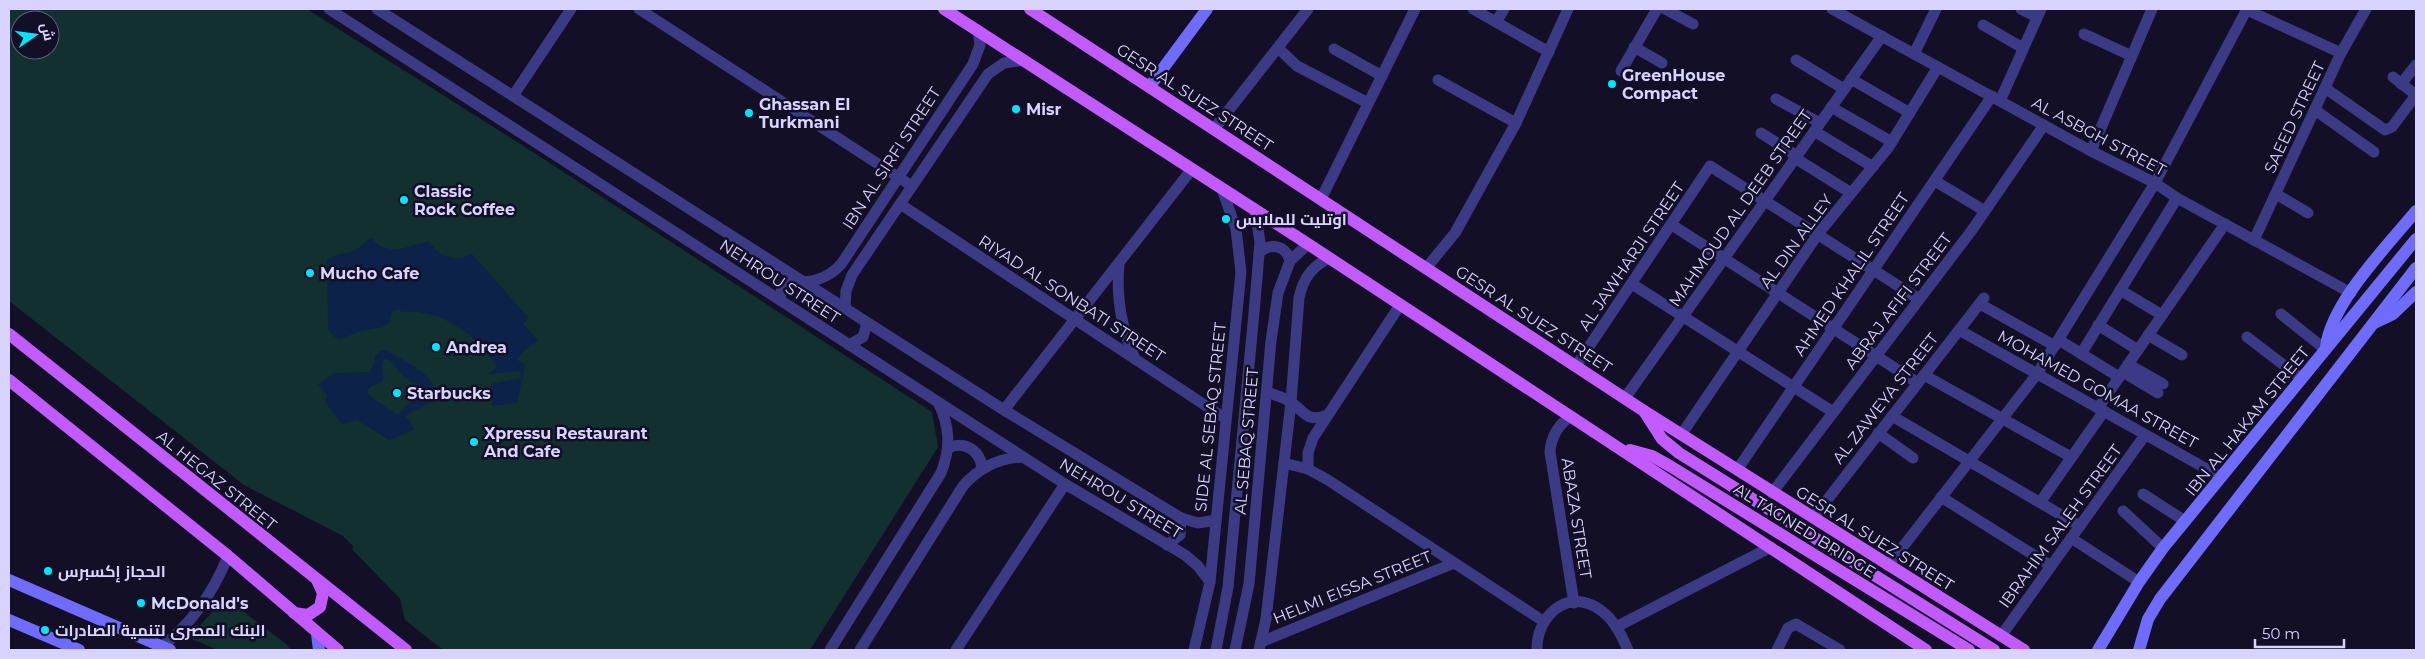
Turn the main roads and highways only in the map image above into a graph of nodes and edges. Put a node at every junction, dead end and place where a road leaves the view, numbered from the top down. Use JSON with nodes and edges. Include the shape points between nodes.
{"nodes":[{"id":1,"x":944,"y":9,"type":"edge"},
{"id":2,"x":1030,"y":9,"type":"edge"},
{"id":3,"x":1207,"y":9,"type":"edge"},
{"id":4,"x":1150,"y":86,"type":"junction"},
{"id":5,"x":2416,"y":211,"type":"edge"},
{"id":6,"x":2416,"y":239,"type":"edge"},
{"id":7,"x":2416,"y":268,"type":"edge"},
{"id":8,"x":2416,"y":292,"type":"edge"},
{"id":9,"x":2371,"y":324,"type":"junction"},
{"id":10,"x":9,"y":334,"type":"edge"},
{"id":11,"x":2326,"y":350,"type":"junction"},
{"id":12,"x":9,"y":380,"type":"edge"},
{"id":13,"x":1644,"y":411,"type":"junction"},
{"id":14,"x":1620,"y":448,"type":"junction"},
{"id":15,"x":9,"y":580,"type":"edge"},
{"id":16,"x":317,"y":580,"type":"junction"},
{"id":17,"x":294,"y":613,"type":"junction"},
{"id":18,"x":1977,"y":621,"type":"junction"},
{"id":19,"x":9,"y":622,"type":"edge"},
{"id":20,"x":317,"y":634,"type":"junction"},
{"id":21,"x":166,"y":648,"type":"edge"},
{"id":22,"x":79,"y":650,"type":"edge"},
{"id":23,"x":319,"y":650,"type":"edge"},
{"id":24,"x":338,"y":650,"type":"edge"},
{"id":25,"x":406,"y":650,"type":"edge"},
{"id":26,"x":1926,"y":650,"type":"edge"},
{"id":27,"x":1969,"y":650,"type":"edge"},
{"id":28,"x":1980,"y":650,"type":"edge"},
{"id":29,"x":1994,"y":650,"type":"edge"},
{"id":30,"x":2024,"y":650,"type":"edge"},
{"id":31,"x":2098,"y":650,"type":"edge"},
{"id":32,"x":2139,"y":650,"type":"edge"}],
"edges":[{"from":1,"to":14,"type":"main road"},
{"from":2,"to":4,"type":"main road","name":"GESR AL SUEZ STREET"},
{"from":3,"to":4,"type":"main road"},
{"from":4,"to":13,"type":"main road","name":"GESR AL SUEZ STREET"},
{"from":5,"to":11,"type":"main road","name":"IBN AL HAKAM STREET","via":[[2351,293],[2333,322]]},
{"from":6,"to":11,"type":"main road"},
{"from":7,"to":9,"type":"main road"},
{"from":8,"to":9,"type":"main road","via":[[2393,314]]},
{"from":9,"to":32,"type":"main road","via":[[2160,599],[2148,620]]},
{"from":10,"to":16,"type":"main road","name":"AL HEGAZ STREET"},
{"from":11,"to":31,"type":"main road","name":"IBN AL HAKAM STREET","via":[[2163,548]]},
{"from":12,"to":17,"type":"main road"},
{"from":13,"to":18,"type":"main road","name":"GESR AL SUEZ STREET"},
{"from":13,"to":29,"type":"main road","name":"AL TAGNED BRIDGE","bridge":true,"via":[[1662,439],[1679,453]]},
{"from":14,"to":26,"type":"main road"},
{"from":14,"to":27,"type":"main road","name":"AL TAGNED BRIDGE","via":[[1641,452],[1666,464]]},
{"from":15,"to":21,"type":"main road"},
{"from":16,"to":17,"type":"main road","via":[[323,593],[320,607],[308,615]]},
{"from":16,"to":25,"type":"main road","name":"AL HEGAZ STREET"},
{"from":17,"to":20,"type":"main road"},
{"from":18,"to":28,"type":"main road","via":[[1983,639]]},
{"from":18,"to":30,"type":"main road","name":"GESR AL SUEZ STREET"},
{"from":19,"to":22,"type":"main road"},
{"from":20,"to":23,"type":"main road"},
{"from":20,"to":24,"type":"main road"}]}
